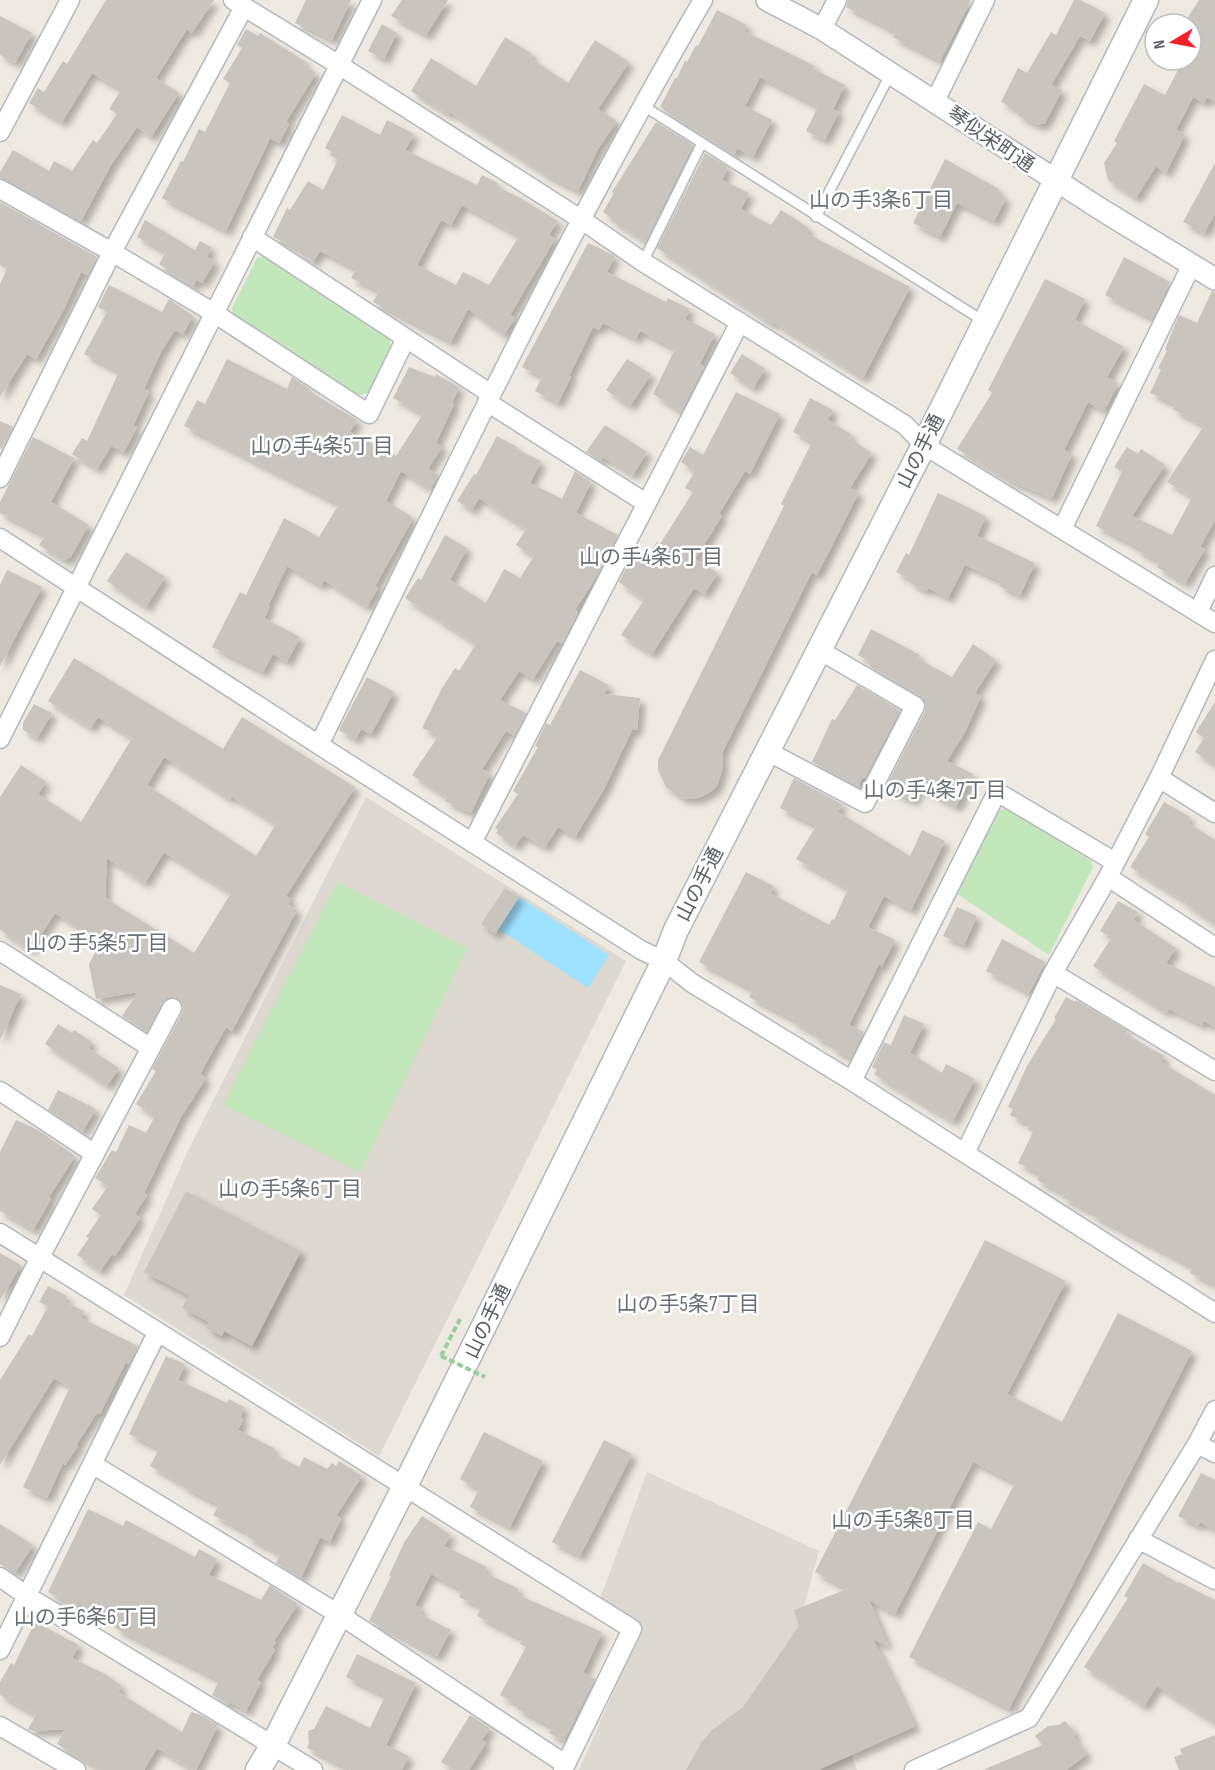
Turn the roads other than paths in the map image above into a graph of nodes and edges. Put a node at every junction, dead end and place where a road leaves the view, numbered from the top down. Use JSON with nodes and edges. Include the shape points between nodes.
{"nodes":[{"id":1,"x":70,"y":0,"type":"edge"},
{"id":2,"x":372,"y":0,"type":"edge"},
{"id":3,"x":703,"y":0,"type":"edge"},
{"id":4,"x":767,"y":0,"type":"edge"},
{"id":5,"x":837,"y":0,"type":"edge"},
{"id":6,"x":985,"y":0,"type":"edge"},
{"id":7,"x":1146,"y":0,"type":"edge"},
{"id":8,"x":238,"y":4,"type":"edge"},
{"id":9,"x":822,"y":29,"type":"junction"},
{"id":10,"x":339,"y":65,"type":"junction"},
{"id":11,"x":891,"y":73,"type":"junction"},
{"id":12,"x":935,"y":101,"type":"junction"},
{"id":13,"x":642,"y":105,"type":"junction"},
{"id":14,"x":0,"y":132,"type":"edge"},
{"id":15,"x":702,"y":143,"type":"junction"},
{"id":16,"x":1055,"y":181,"type":"junction"},
{"id":17,"x":0,"y":189,"type":"edge"},
{"id":18,"x":816,"y":217,"type":"junction"},
{"id":19,"x":582,"y":220,"type":"junction"},
{"id":20,"x":252,"y":237,"type":"junction"},
{"id":21,"x":112,"y":252,"type":"junction"},
{"id":22,"x":644,"y":262,"type":"junction"},
{"id":23,"x":1192,"y":264,"type":"junction"},
{"id":24,"x":1215,"y":279,"type":"edge"},
{"id":25,"x":214,"y":313,"type":"junction"},
{"id":26,"x":740,"y":322,"type":"junction"},
{"id":27,"x":985,"y":322,"type":"junction"},
{"id":28,"x":406,"y":338,"type":"junction"},
{"id":29,"x":489,"y":398,"type":"junction"},
{"id":30,"x":924,"y":445,"type":"junction"},
{"id":31,"x":0,"y":478,"type":"edge"},
{"id":32,"x":646,"y":503,"type":"junction"},
{"id":33,"x":1062,"y":529,"type":"junction"},
{"id":34,"x":0,"y":538,"type":"edge"},
{"id":35,"x":1215,"y":576,"type":"edge"},
{"id":36,"x":76,"y":587,"type":"junction"},
{"id":37,"x":1197,"y":612,"type":"junction"},
{"id":38,"x":1215,"y":623,"type":"edge"},
{"id":39,"x":819,"y":650,"type":"junction"},
{"id":40,"x":1215,"y":660,"type":"edge"},
{"id":41,"x":0,"y":739,"type":"edge"},
{"id":42,"x":319,"y":745,"type":"junction"},
{"id":43,"x":767,"y":751,"type":"junction"},
{"id":44,"x":1159,"y":778,"type":"junction"},
{"id":45,"x":1215,"y":813,"type":"edge"},
{"id":46,"x":472,"y":843,"type":"junction"},
{"id":47,"x":1112,"y":870,"type":"junction"},
{"id":48,"x":1215,"y":947,"type":"edge"},
{"id":49,"x":0,"y":951,"type":"edge"},
{"id":50,"x":664,"y":962,"type":"junction"},
{"id":51,"x":1053,"y":973,"type":"junction"},
{"id":52,"x":172,"y":1008,"type":"dead end"},
{"id":53,"x":151,"y":1048,"type":"junction"},
{"id":54,"x":1215,"y":1071,"type":"edge"},
{"id":55,"x":852,"y":1081,"type":"junction"},
{"id":56,"x":0,"y":1091,"type":"edge"},
{"id":57,"x":965,"y":1153,"type":"junction"},
{"id":58,"x":95,"y":1154,"type":"junction"},
{"id":59,"x":0,"y":1233,"type":"edge"},
{"id":60,"x":39,"y":1259,"type":"junction"},
{"id":61,"x":1215,"y":1313,"type":"edge"},
{"id":62,"x":157,"y":1333,"type":"junction"},
{"id":63,"x":0,"y":1337,"type":"edge"},
{"id":64,"x":1215,"y":1410,"type":"edge"},
{"id":65,"x":1197,"y":1444,"type":"junction"},
{"id":66,"x":1215,"y":1453,"type":"edge"},
{"id":67,"x":92,"y":1464,"type":"junction"},
{"id":68,"x":405,"y":1486,"type":"junction"},
{"id":69,"x":1138,"y":1539,"type":"junction"},
{"id":70,"x":0,"y":1578,"type":"edge"},
{"id":71,"x":1215,"y":1580,"type":"edge"},
{"id":72,"x":27,"y":1596,"type":"junction"},
{"id":73,"x":340,"y":1615,"type":"junction"},
{"id":74,"x":0,"y":1650,"type":"edge"},
{"id":75,"x":0,"y":1726,"type":"edge"},
{"id":76,"x":273,"y":1744,"type":"junction"},
{"id":77,"x":564,"y":1767,"type":"edge"},
{"id":78,"x":76,"y":1770,"type":"edge"},
{"id":79,"x":258,"y":1770,"type":"edge"},
{"id":80,"x":313,"y":1770,"type":"edge"},
{"id":81,"x":914,"y":1770,"type":"edge"}],
"edges":[{"from":1,"to":14,"type":"street"},
{"from":2,"to":10,"type":"street"},
{"from":3,"to":13,"type":"street"},
{"from":4,"to":9,"type":"street","name":"琴似栄町通"},
{"from":5,"to":9,"type":"street"},
{"from":6,"to":12,"type":"street"},
{"from":7,"to":16,"type":"main road","name":"山の手通"},
{"from":8,"to":10,"type":"street"},
{"from":8,"to":21,"type":"street"},
{"from":9,"to":11,"type":"street","name":"琴似栄町通"},
{"from":10,"to":19,"type":"street"},
{"from":10,"to":20,"type":"street"},
{"from":11,"to":12,"type":"street","name":"琴似栄町通"},
{"from":11,"to":18,"type":"lane"},
{"from":12,"to":16,"type":"street","name":"琴似栄町通"},
{"from":13,"to":15,"type":"lane"},
{"from":13,"to":19,"type":"street"},
{"from":15,"to":18,"type":"lane"},
{"from":15,"to":22,"type":"lane"},
{"from":16,"to":23,"type":"street","name":"琴似栄町通"},
{"from":16,"to":27,"type":"main road","name":"山の手通"},
{"from":17,"to":21,"type":"street"},
{"from":18,"to":27,"type":"lane"},
{"from":19,"to":22,"type":"street"},
{"from":19,"to":29,"type":"street"},
{"from":20,"to":25,"type":"street"},
{"from":20,"to":28,"type":"street"},
{"from":21,"to":25,"type":"street"},
{"from":21,"to":31,"type":"street"},
{"from":22,"to":26,"type":"street"},
{"from":23,"to":24,"type":"street","name":"琴似栄町通"},
{"from":23,"to":33,"type":"street"},
{"from":25,"to":28,"type":"street","via":[[369,414]]},
{"from":25,"to":36,"type":"street"},
{"from":26,"to":30,"type":"street","via":[[905,425]]},
{"from":26,"to":32,"type":"street"},
{"from":27,"to":30,"type":"main road","name":"山の手通"},
{"from":28,"to":29,"type":"street"},
{"from":29,"to":32,"type":"street"},
{"from":29,"to":42,"type":"street"},
{"from":30,"to":33,"type":"street"},
{"from":30,"to":39,"type":"main road","name":"山の手通"},
{"from":32,"to":46,"type":"street"},
{"from":33,"to":37,"type":"street"},
{"from":34,"to":36,"type":"street"},
{"from":35,"to":37,"type":"street"},
{"from":36,"to":41,"type":"street"},
{"from":36,"to":42,"type":"street"},
{"from":37,"to":38,"type":"street"},
{"from":39,"to":43,"type":"main road","name":"山の手通"},
{"from":39,"to":43,"type":"street","via":[[915,706],[865,803]]},
{"from":40,"to":44,"type":"street"},
{"from":42,"to":46,"type":"street"},
{"from":43,"to":50,"type":"main road","name":"山の手通","via":[[676,930]]},
{"from":44,"to":45,"type":"street"},
{"from":44,"to":47,"type":"street"},
{"from":46,"to":50,"type":"street"},
{"from":47,"to":48,"type":"street"},
{"from":47,"to":51,"type":"street"},
{"from":47,"to":55,"type":"street","via":[[997,792]]},
{"from":49,"to":53,"type":"street"},
{"from":50,"to":55,"type":"street"},
{"from":50,"to":68,"type":"main road","name":"山の手通"},
{"from":51,"to":54,"type":"street"},
{"from":51,"to":57,"type":"street"},
{"from":52,"to":53,"type":"street"},
{"from":53,"to":58,"type":"street"},
{"from":55,"to":57,"type":"street"},
{"from":56,"to":58,"type":"street"},
{"from":57,"to":61,"type":"street"},
{"from":58,"to":60,"type":"street"},
{"from":59,"to":60,"type":"street"},
{"from":60,"to":62,"type":"street"},
{"from":60,"to":63,"type":"street"},
{"from":62,"to":67,"type":"street"},
{"from":62,"to":68,"type":"street"},
{"from":64,"to":65,"type":"street"},
{"from":65,"to":66,"type":"street"},
{"from":65,"to":69,"type":"street"},
{"from":67,"to":72,"type":"street"},
{"from":67,"to":73,"type":"street"},
{"from":68,"to":73,"type":"main road","name":"山の手通"},
{"from":68,"to":77,"type":"street","via":[[632,1629]]},
{"from":69,"to":71,"type":"street"},
{"from":69,"to":81,"type":"street","via":[[1029,1718]]},
{"from":70,"to":72,"type":"street"},
{"from":72,"to":74,"type":"street"},
{"from":72,"to":76,"type":"street"},
{"from":73,"to":76,"type":"main road","name":"山の手通"},
{"from":73,"to":77,"type":"street"},
{"from":75,"to":78,"type":"street"},
{"from":76,"to":79,"type":"main road","name":"山の手通"},
{"from":76,"to":80,"type":"street"}]}
